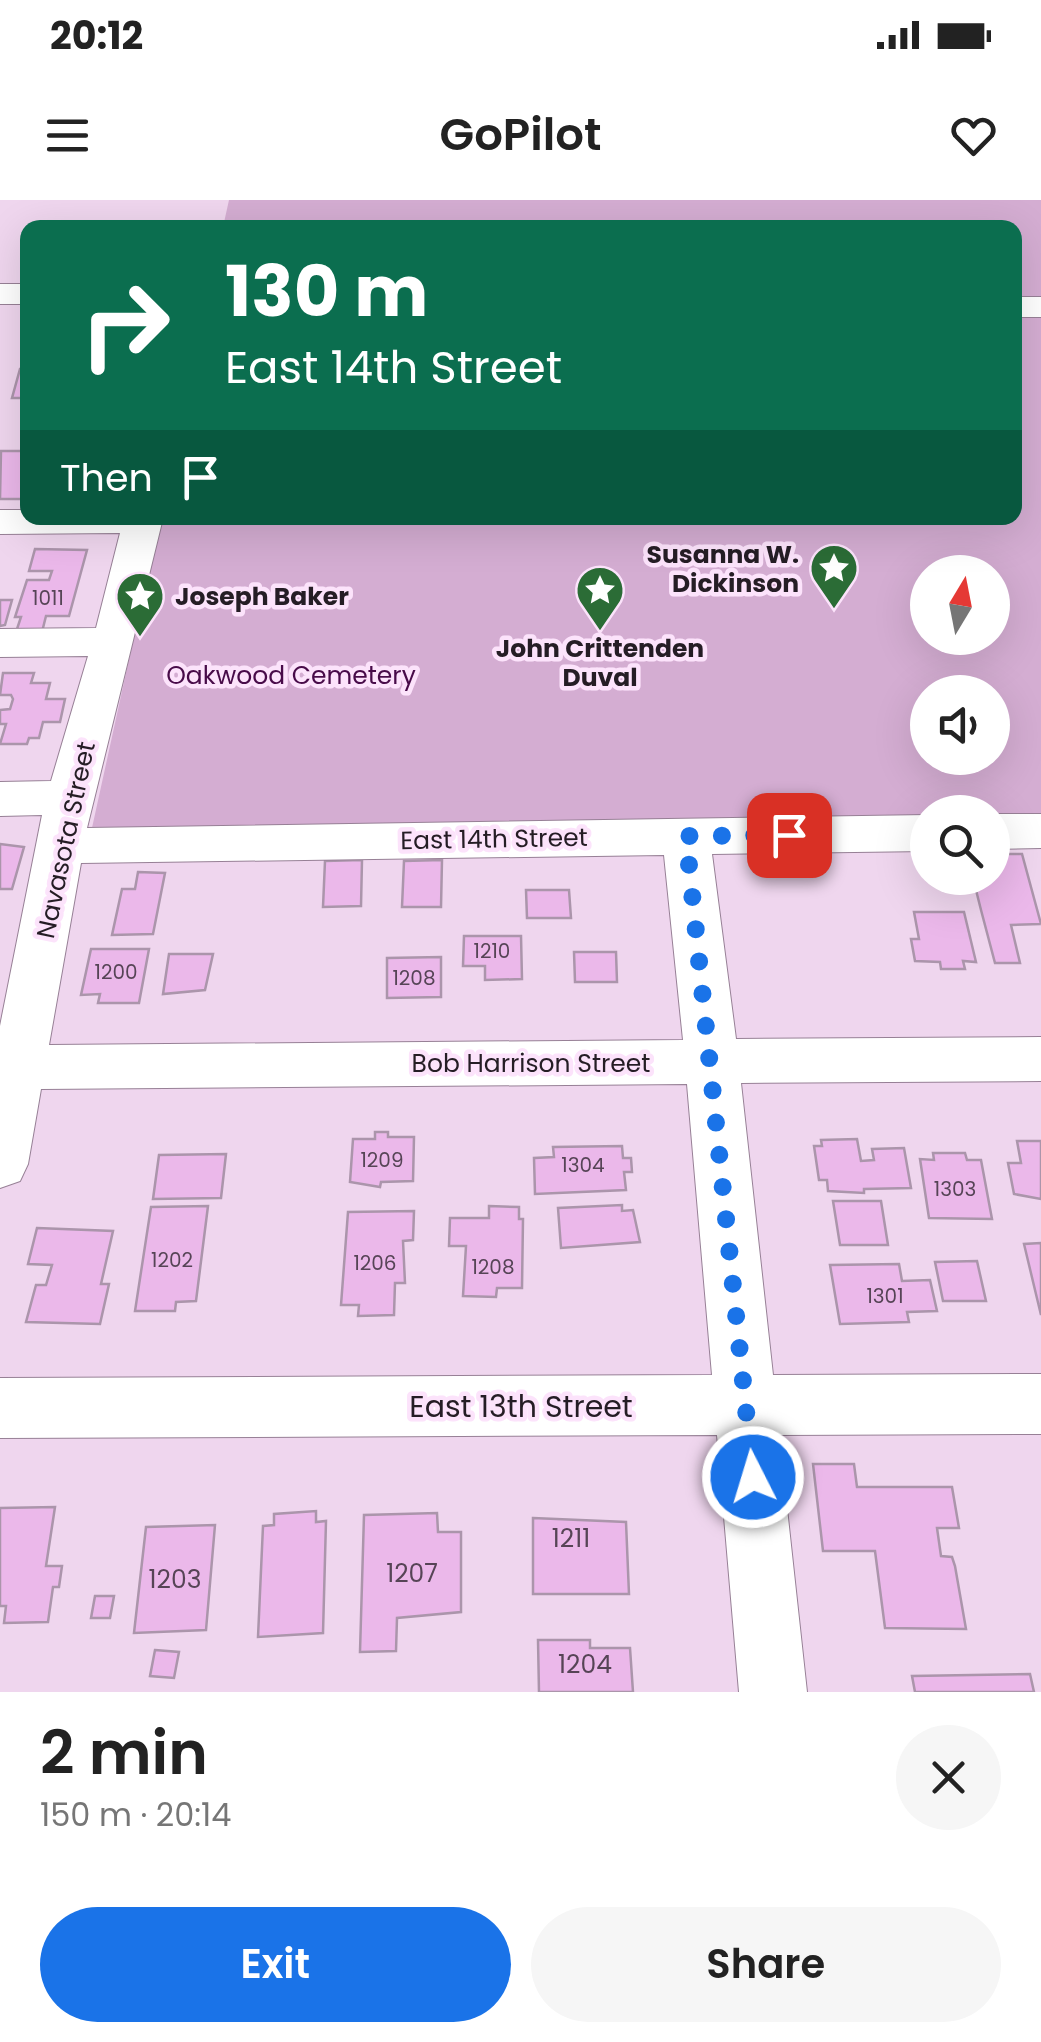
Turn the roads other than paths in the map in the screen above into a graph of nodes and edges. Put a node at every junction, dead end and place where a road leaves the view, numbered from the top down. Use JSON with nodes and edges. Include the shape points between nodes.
{"nodes":[{"id":1,"x":142,"y":525,"type":"edge"},
{"id":2,"x":0,"y":642,"type":"edge"},
{"id":3,"x":114,"y":642,"type":"junction"},
{"id":4,"x":70,"y":798,"type":"junction"},
{"id":5,"x":0,"y":799,"type":"edge"},
{"id":6,"x":1041,"y":831,"type":"edge"},
{"id":7,"x":1010,"y":832,"type":"edge"},
{"id":8,"x":910,"y":833,"type":"edge"},
{"id":9,"x":686,"y":836,"type":"junction"},
{"id":10,"x":62,"y":846,"type":"junction"},
{"id":11,"x":1041,"y":1059,"type":"edge"},
{"id":12,"x":712,"y":1062,"type":"junction"},
{"id":13,"x":21,"y":1067,"type":"junction"},
{"id":14,"x":0,"y":1164,"type":"edge"},
{"id":15,"x":1041,"y":1404,"type":"edge"},
{"id":16,"x":746,"y":1405,"type":"junction"},
{"id":17,"x":0,"y":1408,"type":"edge"},
{"id":18,"x":773,"y":1692,"type":"edge"}],
"edges":[{"from":1,"to":3,"type":"street","name":"Navasota Street"},
{"from":2,"to":3,"type":"street"},
{"from":3,"to":4,"type":"street","name":"Navasota Street"},
{"from":4,"to":5,"type":"street"},
{"from":4,"to":10,"type":"street","name":"Navasota Street"},
{"from":6,"to":7,"type":"street"},
{"from":8,"to":9,"type":"street","name":"East 14th Street"},
{"from":9,"to":10,"type":"street","name":"East 14th Street"},
{"from":9,"to":12,"type":"street"},
{"from":10,"to":13,"type":"street","name":"Navasota Street"},
{"from":11,"to":12,"type":"street","name":"Bob Harrison Street"},
{"from":12,"to":13,"type":"street","name":"Bob Harrison Street"},
{"from":12,"to":16,"type":"street"},
{"from":13,"to":14,"type":"street","name":"Navasota Street"},
{"from":15,"to":16,"type":"street","name":"East 13th Street"},
{"from":16,"to":17,"type":"street","name":"East 13th Street"},
{"from":16,"to":18,"type":"street"}]}
